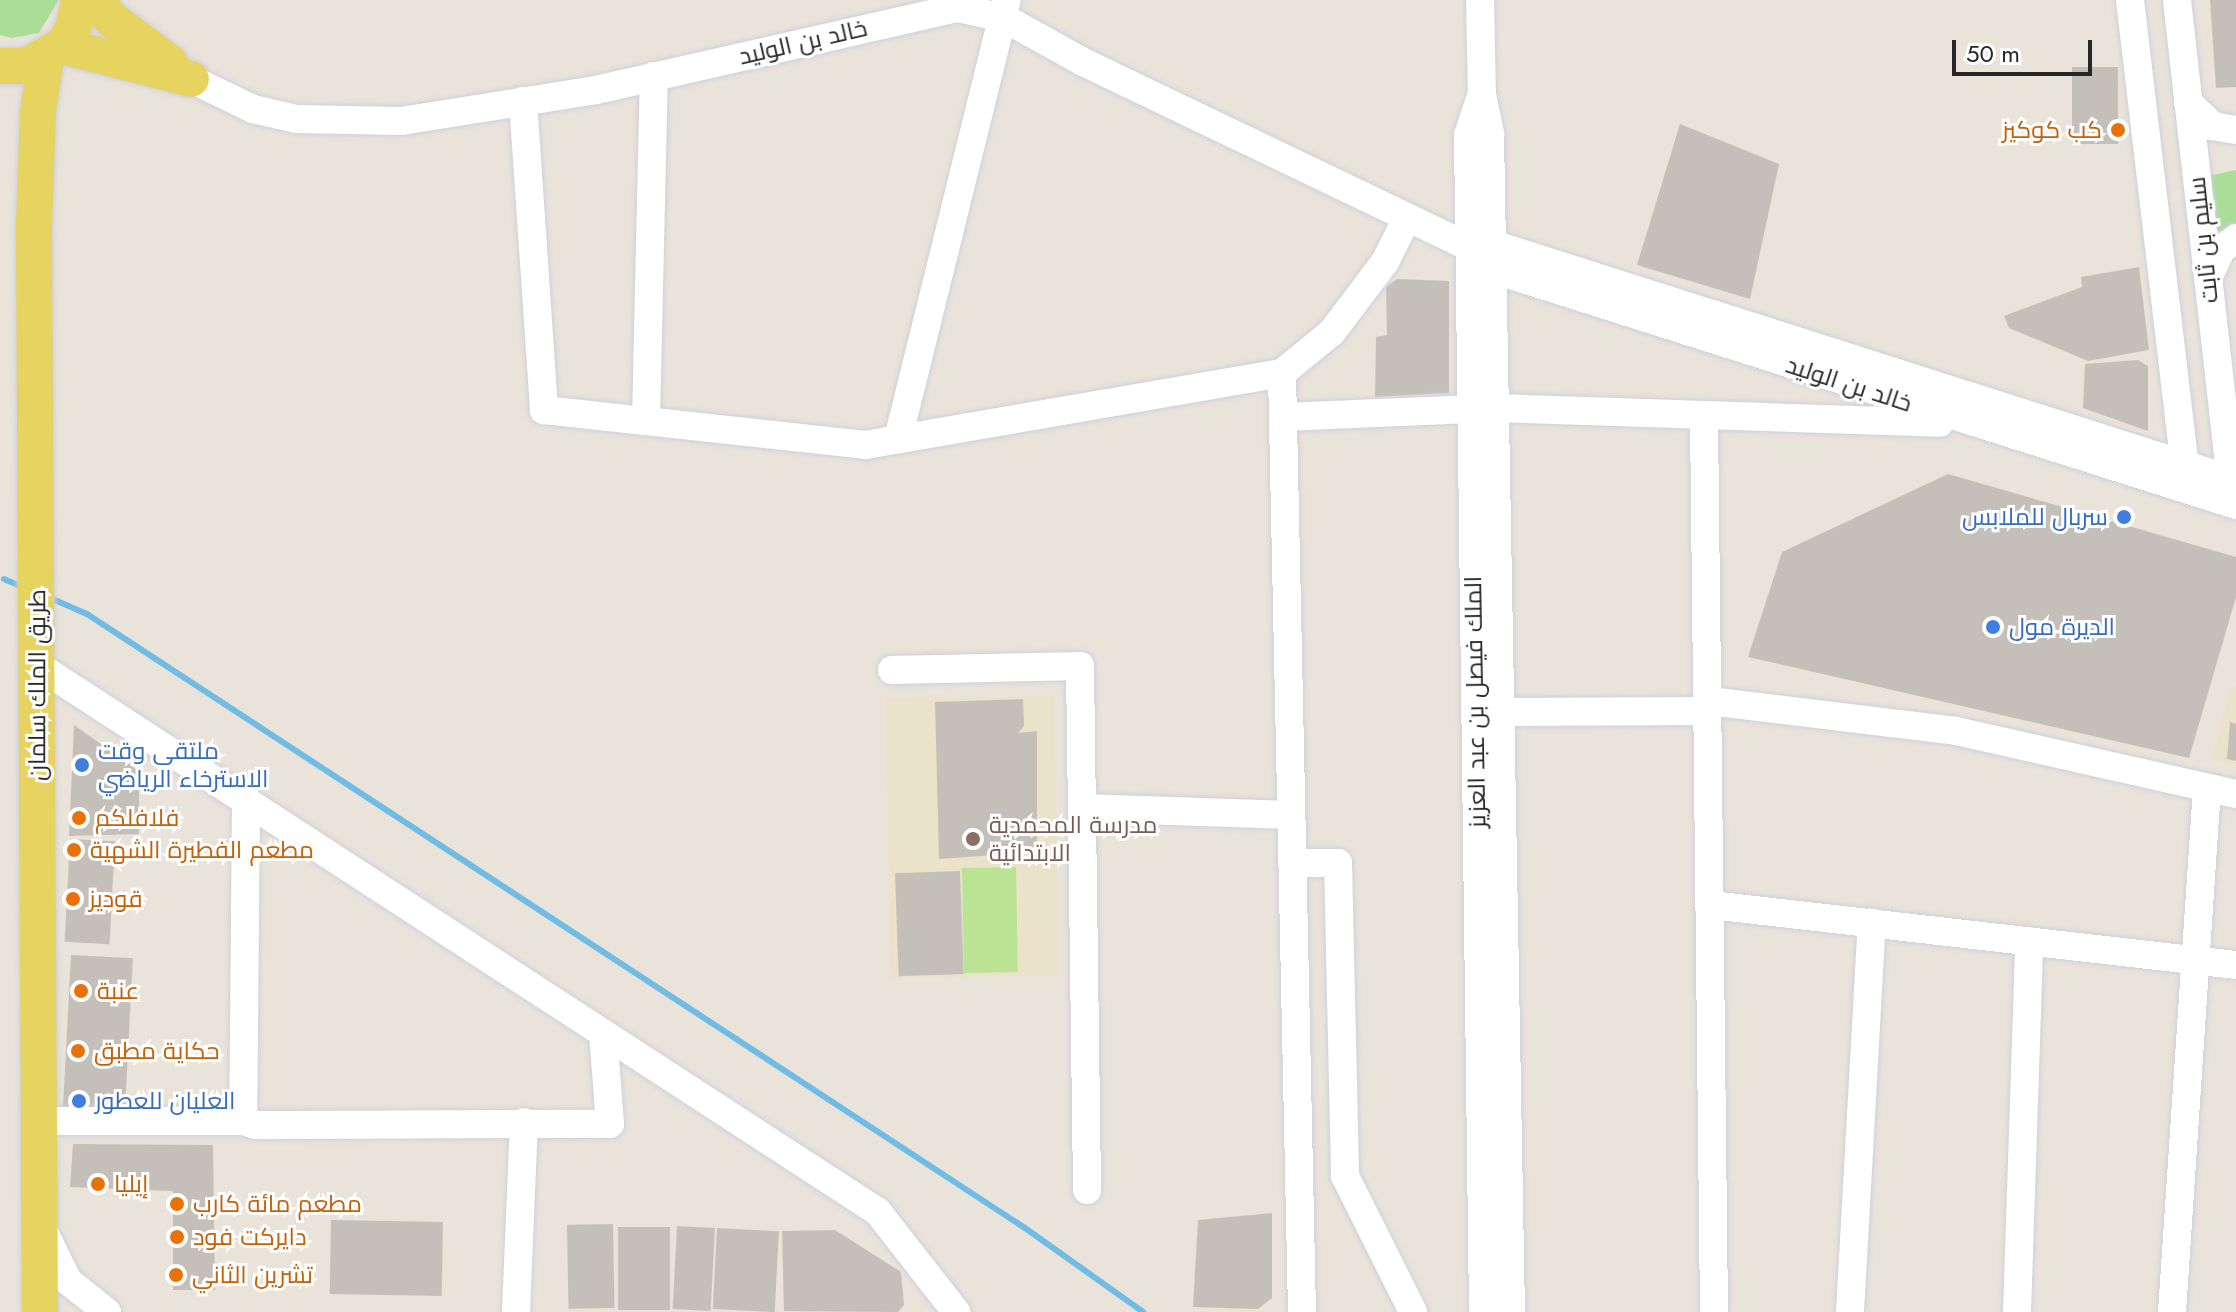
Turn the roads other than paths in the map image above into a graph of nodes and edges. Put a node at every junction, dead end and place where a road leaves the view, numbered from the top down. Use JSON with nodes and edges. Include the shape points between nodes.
{"nodes":[{"id":1,"x":1480,"y":0,"type":"edge"},
{"id":2,"x":2130,"y":0,"type":"edge"},
{"id":3,"x":2177,"y":0,"type":"edge"},
{"id":4,"x":85,"y":2,"type":"edge"},
{"id":5,"x":1005,"y":9,"type":"edge"},
{"id":6,"x":54,"y":52,"type":"junction"},
{"id":7,"x":0,"y":66,"type":"edge"},
{"id":8,"x":654,"y":76,"type":"junction"},
{"id":9,"x":191,"y":79,"type":"junction"},
{"id":10,"x":523,"y":101,"type":"junction"},
{"id":11,"x":2188,"y":102,"type":"junction"},
{"id":12,"x":2236,"y":130,"type":"edge"},
{"id":13,"x":1407,"y":218,"type":"junction"},
{"id":14,"x":2236,"y":238,"type":"edge"},
{"id":15,"x":1485,"y":253,"type":"junction"},
{"id":16,"x":2208,"y":278,"type":"junction"},
{"id":17,"x":1282,"y":373,"type":"junction"},
{"id":18,"x":1483,"y":409,"type":"junction"},
{"id":19,"x":1283,"y":417,"type":"junction"},
{"id":20,"x":1704,"y":417,"type":"junction"},
{"id":21,"x":646,"y":421,"type":"junction"},
{"id":22,"x":1973,"y":424,"type":"junction"},
{"id":23,"x":898,"y":439,"type":"junction"},
{"id":24,"x":2185,"y":466,"type":"junction"},
{"id":25,"x":2234,"y":489,"type":"edge"},
{"id":26,"x":37,"y":665,"type":"junction"},
{"id":27,"x":892,"y":670,"type":"dead end"},
{"id":28,"x":1709,"y":706,"type":"junction"},
{"id":29,"x":1500,"y":712,"type":"junction"},
{"id":30,"x":2207,"y":788,"type":"junction"},
{"id":31,"x":2236,"y":794,"type":"edge"},
{"id":32,"x":246,"y":801,"type":"junction"},
{"id":33,"x":1082,"y":808,"type":"junction"},
{"id":34,"x":1291,"y":815,"type":"junction"},
{"id":35,"x":1292,"y":863,"type":"junction"},
{"id":36,"x":1711,"y":905,"type":"junction"},
{"id":37,"x":1872,"y":923,"type":"junction"},
{"id":38,"x":2029,"y":941,"type":"junction"},
{"id":39,"x":2196,"y":960,"type":"junction"},
{"id":40,"x":2236,"y":965,"type":"edge"},
{"id":41,"x":603,"y":1034,"type":"junction"},
{"id":42,"x":41,"y":1121,"type":"junction"},
{"id":43,"x":243,"y":1121,"type":"junction"},
{"id":44,"x":524,"y":1122,"type":"junction"},
{"id":45,"x":1087,"y":1190,"type":"dead end"},
{"id":46,"x":40,"y":1223,"type":"junction"},
{"id":47,"x":40,"y":1312,"type":"edge"},
{"id":48,"x":107,"y":1312,"type":"edge"},
{"id":49,"x":516,"y":1312,"type":"edge"},
{"id":50,"x":956,"y":1312,"type":"edge"},
{"id":51,"x":1302,"y":1312,"type":"edge"},
{"id":52,"x":1413,"y":1312,"type":"edge"},
{"id":53,"x":1483,"y":1312,"type":"edge"},
{"id":54,"x":1511,"y":1312,"type":"edge"},
{"id":55,"x":1714,"y":1312,"type":"edge"},
{"id":56,"x":1850,"y":1312,"type":"edge"},
{"id":57,"x":2017,"y":1312,"type":"edge"},
{"id":58,"x":2172,"y":1312,"type":"edge"}],
"edges":[{"from":1,"to":15,"type":"street","name":"الملك فيصل بن عبد العزيز","via":[[1482,95],[1490,134]]},
{"from":2,"to":24,"type":"street","name":"سليم بن ثابت"},
{"from":3,"to":11,"type":"street","name":"سليم بن ثابت"},
{"from":4,"to":6,"type":"main road","name":"طريق الملك سلمان"},
{"from":4,"to":9,"type":"main road"},
{"from":5,"to":8,"type":"street","name":"خالد بن الوليد","via":[[926,13]]},
{"from":5,"to":13,"type":"street","name":"خالد بن الوليد","via":[[1083,62]]},
{"from":5,"to":23,"type":"street"},
{"from":6,"to":7,"type":"main road","via":[[26,66]]},
{"from":6,"to":9,"type":"main road"},
{"from":6,"to":26,"type":"main road","name":"طريق الملك سلمان","via":[[38,111],[34,226]]},
{"from":8,"to":10,"type":"street","name":"خالد بن الوليد"},
{"from":8,"to":21,"type":"street"},
{"from":9,"to":10,"type":"street","name":"خالد بن الوليد","via":[[253,109],[341,122],[401,121]]},
{"from":10,"to":21,"type":"street","via":[[544,410]]},
{"from":11,"to":12,"type":"street","via":[[2213,126]]},
{"from":11,"to":16,"type":"street","name":"سليم بن ثابت"},
{"from":13,"to":15,"type":"street","name":"خالد بن الوليد"},
{"from":13,"to":17,"type":"street","via":[[1385,262],[1332,332]]},
{"from":14,"to":16,"type":"street","via":[[2221,250]]},
{"from":15,"to":18,"type":"street","name":"الملك فيصل بن عبد العزيز"},
{"from":15,"to":22,"type":"street","name":"خالد بن الوليد"},
{"from":15,"to":24,"type":"street","name":"خالد بن الوليد"},
{"from":16,"to":25,"type":"street","name":"سليم بن ثابت"},
{"from":17,"to":19,"type":"street"},
{"from":17,"to":23,"type":"street"},
{"from":18,"to":19,"type":"street"},
{"from":18,"to":20,"type":"street"},
{"from":18,"to":29,"type":"street","name":"الملك فيصل بن عبد العزيز"},
{"from":18,"to":53,"type":"street","name":"الملك فيصل بن عبد العزيز"},
{"from":19,"to":34,"type":"street"},
{"from":20,"to":22,"type":"street"},
{"from":20,"to":28,"type":"street"},
{"from":21,"to":23,"type":"street","via":[[865,445]]},
{"from":22,"to":25,"type":"street","name":"خالد بن الوليد"},
{"from":24,"to":25,"type":"street","name":"خالد بن الوليد"},
{"from":26,"to":32,"type":"street"},
{"from":26,"to":42,"type":"main road","name":"طريق الملك سلمان"},
{"from":27,"to":33,"type":"street","via":[[1080,666]]},
{"from":28,"to":29,"type":"street"},
{"from":28,"to":30,"type":"street","via":[[1956,731]]},
{"from":28,"to":36,"type":"street"},
{"from":29,"to":54,"type":"street","name":"الملك فيصل بن عبد العزيز"},
{"from":30,"to":31,"type":"street"},
{"from":30,"to":39,"type":"street"},
{"from":32,"to":41,"type":"street"},
{"from":32,"to":43,"type":"street"},
{"from":33,"to":34,"type":"street"},
{"from":33,"to":45,"type":"street"},
{"from":34,"to":35,"type":"street"},
{"from":35,"to":51,"type":"street"},
{"from":35,"to":52,"type":"street","via":[[1338,863],[1345,1176]]},
{"from":36,"to":37,"type":"street"},
{"from":36,"to":55,"type":"street"},
{"from":37,"to":38,"type":"street"},
{"from":37,"to":56,"type":"street"},
{"from":38,"to":39,"type":"street"},
{"from":38,"to":57,"type":"street"},
{"from":39,"to":40,"type":"street"},
{"from":39,"to":58,"type":"street"},
{"from":41,"to":44,"type":"street","via":[[610,1124]]},
{"from":41,"to":50,"type":"street","via":[[878,1212]]},
{"from":42,"to":43,"type":"street"},
{"from":42,"to":46,"type":"main road","name":"طريق الملك سلمان"},
{"from":43,"to":44,"type":"street"},
{"from":44,"to":49,"type":"street"},
{"from":46,"to":47,"type":"main road","name":"طريق الملك سلمان"},
{"from":46,"to":48,"type":"street","via":[[68,1281]]}]}
